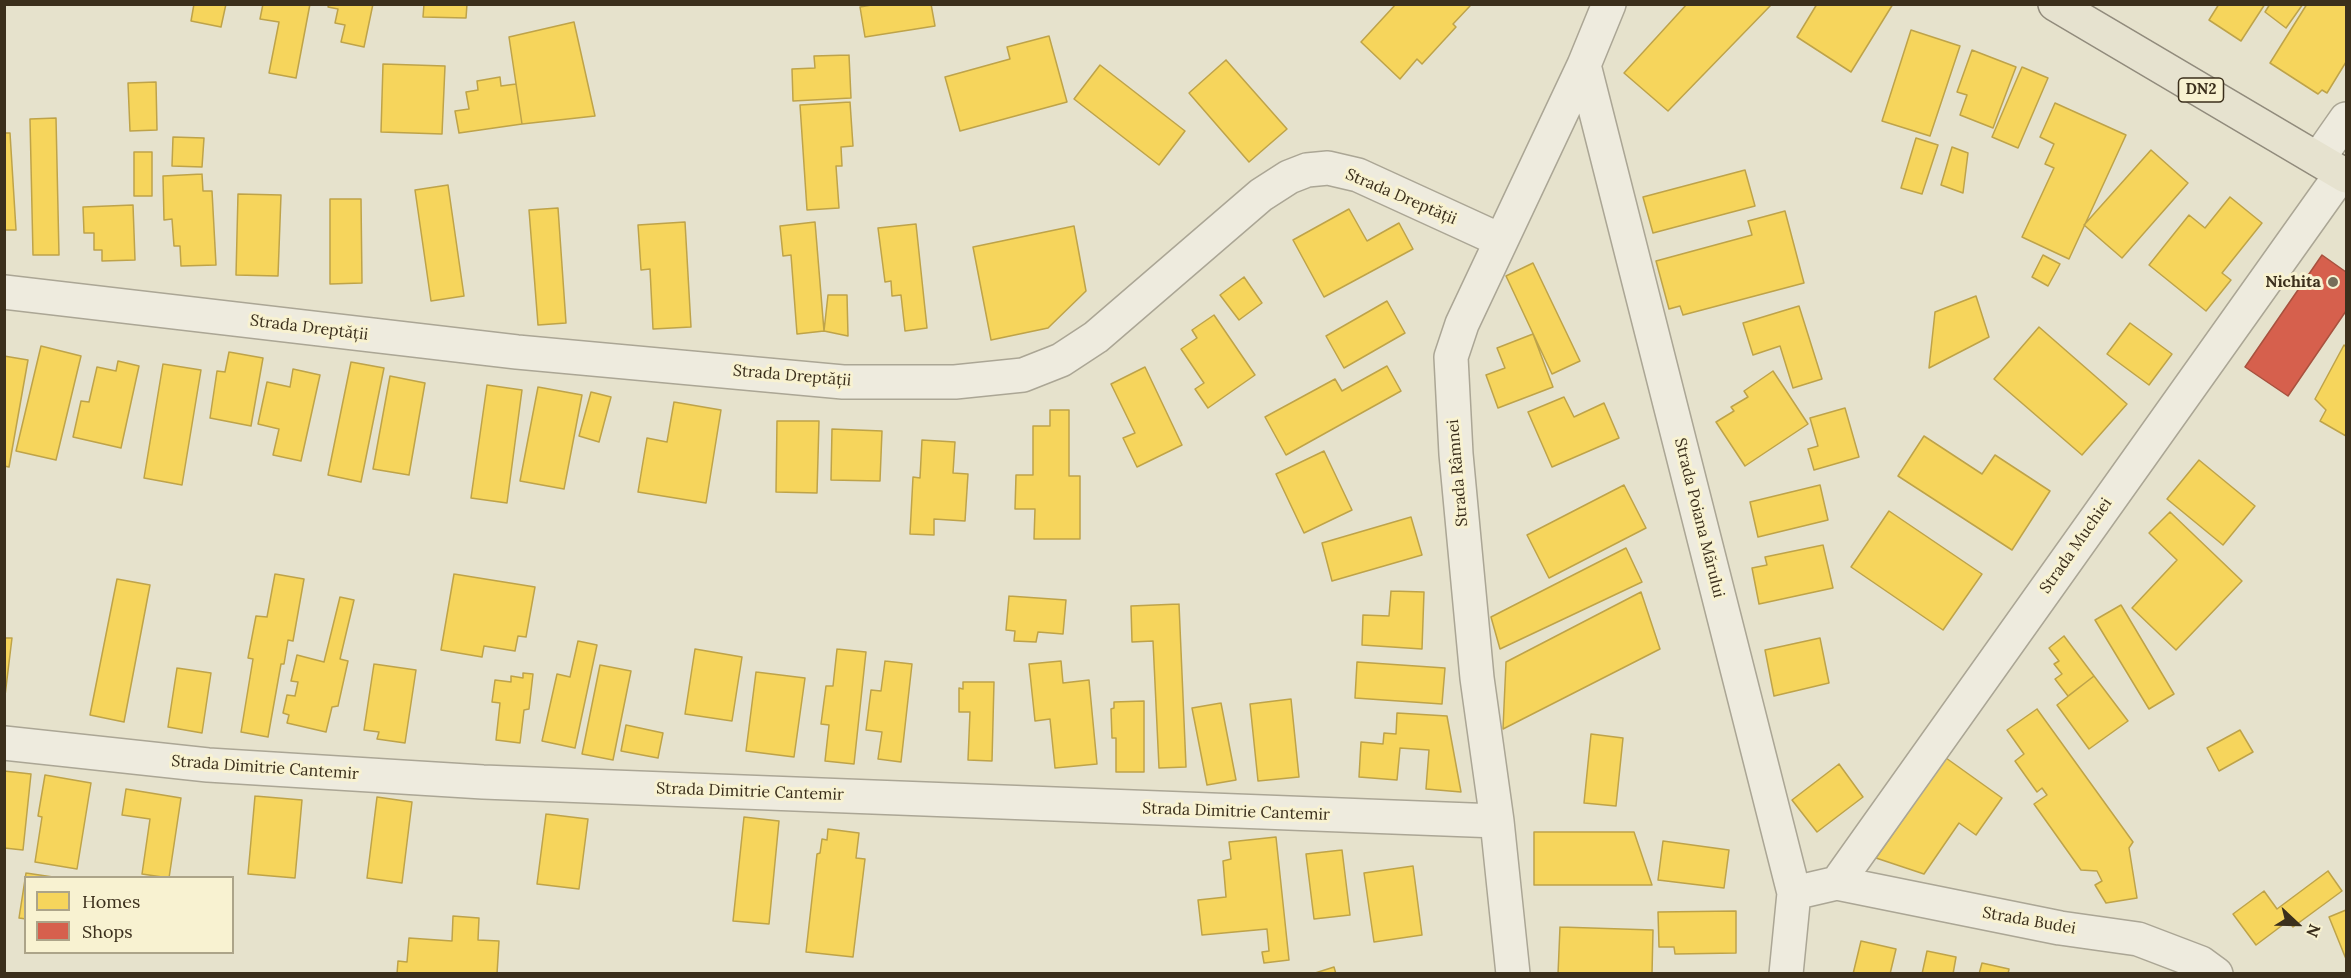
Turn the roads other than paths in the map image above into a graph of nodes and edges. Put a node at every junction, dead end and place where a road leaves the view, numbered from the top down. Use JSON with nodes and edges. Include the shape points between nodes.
{"nodes":[{"id":1,"x":1609,"y":4,"type":"edge"},
{"id":2,"x":2055,"y":4,"type":"edge"},
{"id":3,"x":1584,"y":65,"type":"junction"},
{"id":4,"x":2346,"y":120,"type":"edge"},
{"id":5,"x":2335,"y":169,"type":"edge"},
{"id":6,"x":1500,"y":240,"type":"junction"},
{"id":7,"x":4,"y":292,"type":"edge"},
{"id":8,"x":4,"y":743,"type":"edge"},
{"id":9,"x":1497,"y":821,"type":"junction"},
{"id":10,"x":1837,"y":883,"type":"junction"},
{"id":11,"x":1794,"y":893,"type":"junction"},
{"id":12,"x":1513,"y":974,"type":"edge"},
{"id":13,"x":1786,"y":974,"type":"edge"},
{"id":14,"x":2216,"y":974,"type":"edge"}],
"edges":[{"from":1,"to":3,"type":"street","name":"Strada Râmnei"},
{"from":2,"to":5,"type":"main road","number":"DN2"},
{"from":3,"to":6,"type":"street","name":"Strada Râmnei"},
{"from":3,"to":11,"type":"street","name":"Strada Poiana Mărului"},
{"from":4,"to":5,"type":"street","name":"Strada Muchiei"},
{"from":5,"to":10,"type":"street","name":"Strada Muchiei"},
{"from":6,"to":7,"type":"street","name":"Strada Dreptății","via":[[1358,176],[1328,168],[1307,170],[1261,195],[1096,337],[1061,360],[1023,375],[955,382],[843,382],[517,352]]},
{"from":6,"to":9,"type":"street","name":"Strada Râmnei","via":[[1451,357],[1477,678]]},
{"from":8,"to":9,"type":"street","name":"Strada Dimitrie Cantemir","via":[[208,765],[483,782]]},
{"from":9,"to":12,"type":"street","name":"Strada Râmnei"},
{"from":10,"to":11,"type":"street"},
{"from":10,"to":14,"type":"street","name":"Strada Budei","via":[[2060,928],[2138,939],[2201,963]]},
{"from":11,"to":13,"type":"street","name":"Strada Poiana Mărului"}]}
